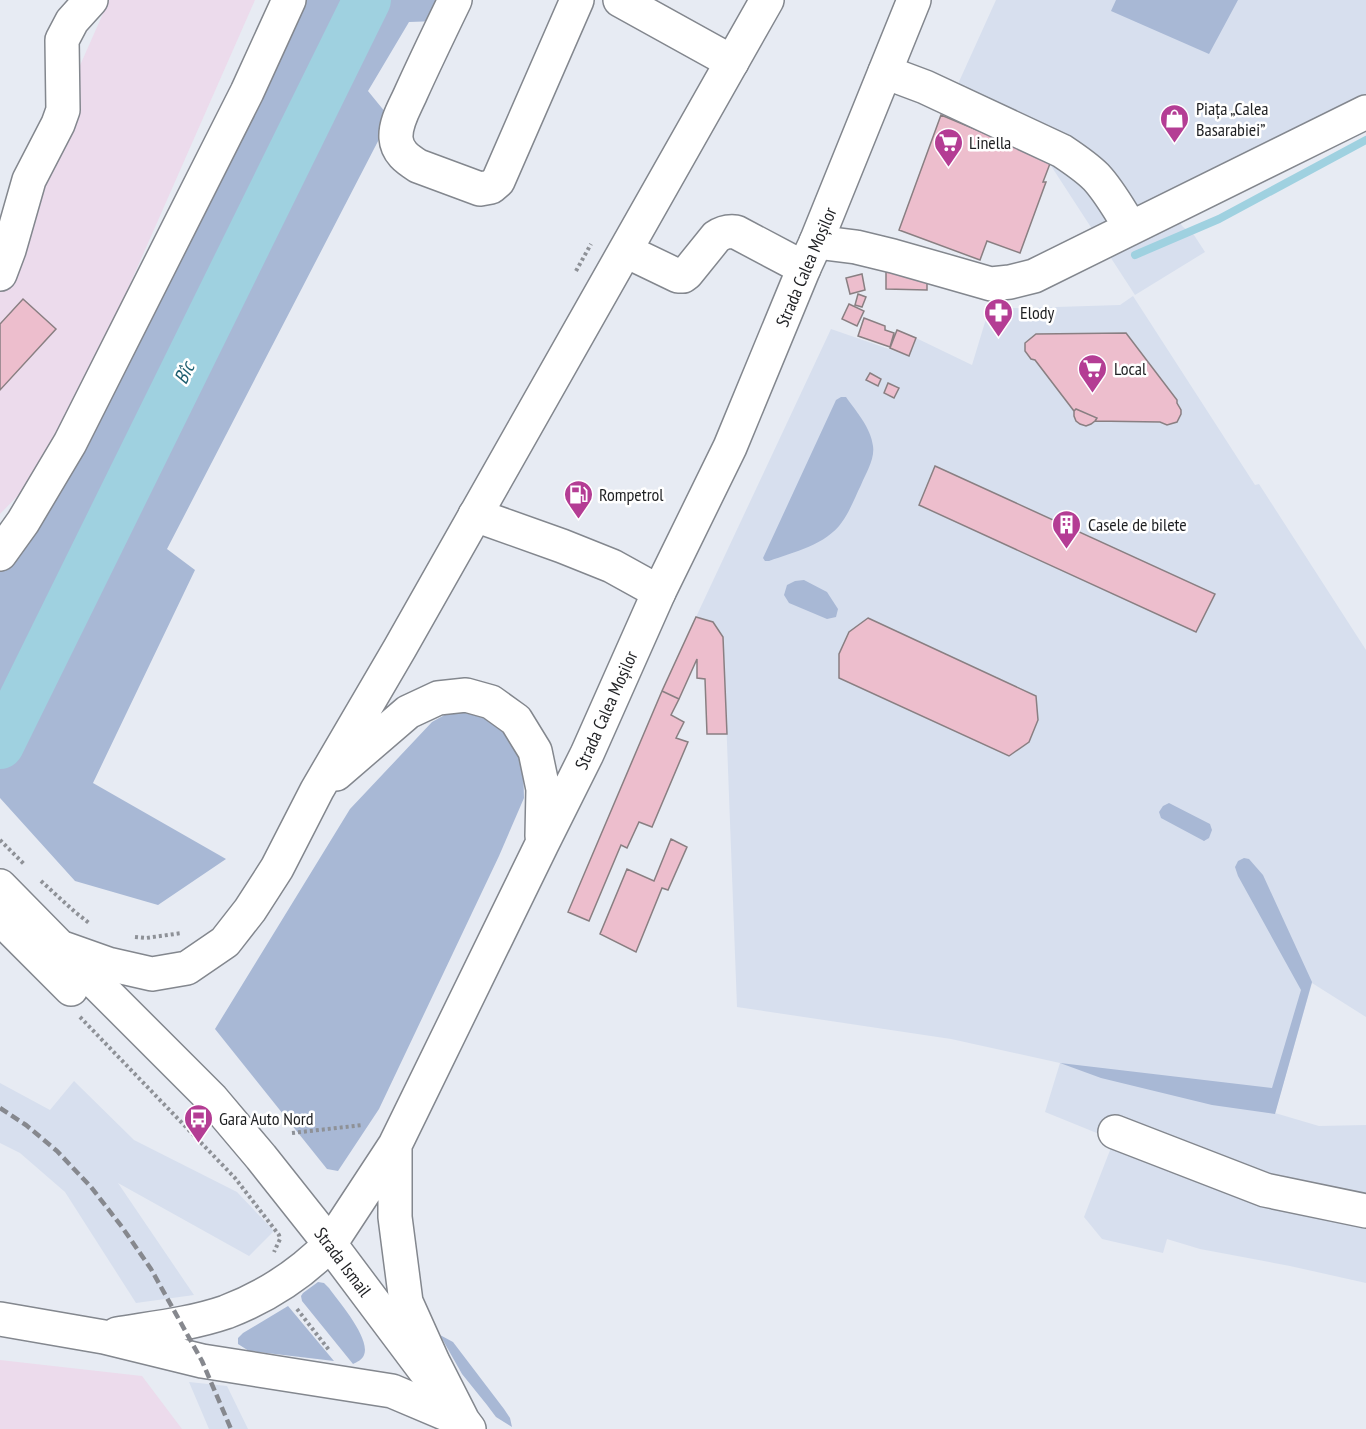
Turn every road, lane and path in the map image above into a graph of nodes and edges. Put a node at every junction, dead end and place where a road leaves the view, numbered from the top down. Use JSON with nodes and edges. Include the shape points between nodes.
{"nodes":[{"id":1,"x":91,"y":0,"type":"edge"},
{"id":2,"x":289,"y":0,"type":"edge"},
{"id":3,"x":455,"y":0,"type":"edge"},
{"id":4,"x":577,"y":0,"type":"edge"},
{"id":5,"x":620,"y":0,"type":"edge"},
{"id":6,"x":767,"y":0,"type":"edge"},
{"id":7,"x":914,"y":0,"type":"edge"},
{"id":8,"x":732,"y":62,"type":"junction"},
{"id":9,"x":885,"y":72,"type":"junction"},
{"id":10,"x":1366,"y":112,"type":"edge"},
{"id":11,"x":1131,"y":228,"type":"junction"},
{"id":12,"x":595,"y":238,"type":"dead end"},
{"id":13,"x":626,"y":250,"type":"junction"},
{"id":14,"x":810,"y":255,"type":"junction"},
{"id":15,"x":0,"y":274,"type":"edge"},
{"id":16,"x":572,"y":279,"type":"dead end"},
{"id":17,"x":475,"y":515,"type":"junction"},
{"id":18,"x":0,"y":554,"type":"edge"},
{"id":19,"x":659,"y":592,"type":"junction"},
{"id":20,"x":317,"y":790,"type":"junction"},
{"id":21,"x":542,"y":844,"type":"junction"},
{"id":22,"x":0,"y":886,"type":"edge"},
{"id":23,"x":48,"y":888,"type":"dead end"},
{"id":24,"x":15,"y":922,"type":"edge"},
{"id":25,"x":91,"y":925,"type":"dead end"},
{"id":26,"x":183,"y":933,"type":"dead end"},
{"id":27,"x":129,"y":937,"type":"dead end"},
{"id":28,"x":60,"y":947,"type":"junction"},
{"id":29,"x":74,"y":1011,"type":"dead end"},
{"id":30,"x":212,"y":1099,"type":"junction"},
{"id":31,"x":363,"y":1125,"type":"dead end"},
{"id":32,"x":1115,"y":1132,"type":"dead end"},
{"id":33,"x":292,"y":1133,"type":"dead end"},
{"id":34,"x":395,"y":1144,"type":"junction"},
{"id":35,"x":1366,"y":1211,"type":"edge"},
{"id":36,"x":330,"y":1244,"type":"junction"},
{"id":37,"x":272,"y":1255,"type":"dead end"},
{"id":38,"x":291,"y":1301,"type":"dead end"},
{"id":39,"x":0,"y":1319,"type":"edge"},
{"id":40,"x":104,"y":1336,"type":"junction"},
{"id":41,"x":333,"y":1355,"type":"dead end"},
{"id":42,"x":466,"y":1425,"type":"edge"}],
"edges":[{"from":1,"to":15,"type":"main road","via":[[72,21],[62,40],[63,110],[28,180]]},
{"from":2,"to":18,"type":"main road","via":[[242,103],[70,443]]},
{"from":3,"to":4,"type":"main road","via":[[399,120],[396,137],[410,162],[480,189],[491,188],[498,181]]},
{"from":5,"to":8,"type":"main road"},
{"from":6,"to":8,"type":"main road"},
{"from":7,"to":9,"type":"main road","name":"Strada Calea Moșilor"},
{"from":8,"to":13,"type":"main road"},
{"from":9,"to":11,"type":"main road","via":[[1062,151],[1096,177]]},
{"from":9,"to":14,"type":"main road","name":"Strada Calea Moșilor"},
{"from":10,"to":11,"type":"main road"},
{"from":11,"to":14,"type":"main road","via":[[1034,276],[991,284],[856,247]]},
{"from":12,"to":16,"type":"path"},
{"from":13,"to":14,"type":"main road","via":[[678,276],[687,273],[722,232],[736,232]]},
{"from":13,"to":17,"type":"main road"},
{"from":14,"to":19,"type":"main road","name":"Strada Calea Moșilor","via":[[730,447]]},
{"from":17,"to":19,"type":"main road","via":[[612,566]]},
{"from":17,"to":20,"type":"main road"},
{"from":19,"to":21,"type":"main road","name":"Strada Calea Moșilor"},
{"from":20,"to":21,"type":"main road","via":[[408,712],[438,698],[466,695],[491,702],[516,720],[535,751],[543,789]]},
{"from":20,"to":28,"type":"main road","via":[[277,868],[250,910],[225,942],[188,968],[152,974]]},
{"from":21,"to":34,"type":"main road","name":"Strada Calea Moșilor"},
{"from":22,"to":24,"type":"main road","name":"Strada Ismail"},
{"from":23,"to":25,"type":"path"},
{"from":24,"to":28,"type":"main road","name":"Strada Ismail"},
{"from":24,"to":30,"type":"main road","name":"Strada Ismail","via":[[59,978],[103,1018]]},
{"from":26,"to":27,"type":"path"},
{"from":28,"to":30,"type":"main road","name":"Strada Ismail"},
{"from":29,"to":37,"type":"path","via":[[235,1178],[279,1234]]},
{"from":30,"to":36,"type":"main road","name":"Strada Ismail"},
{"from":31,"to":33,"type":"path"},
{"from":32,"to":35,"type":"main road","via":[[1265,1190]]},
{"from":34,"to":36,"type":"main road"},
{"from":34,"to":42,"type":"main road","name":"Strada Calea Moșilor","via":[[395,1217],[406,1302]]},
{"from":36,"to":40,"type":"main road","via":[[281,1285],[225,1312],[181,1324]]},
{"from":36,"to":42,"type":"main road","name":"Strada Ismail"},
{"from":38,"to":41,"type":"path"},
{"from":39,"to":40,"type":"main road"},
{"from":40,"to":42,"type":"main road","via":[[202,1361],[392,1391]]}]}
